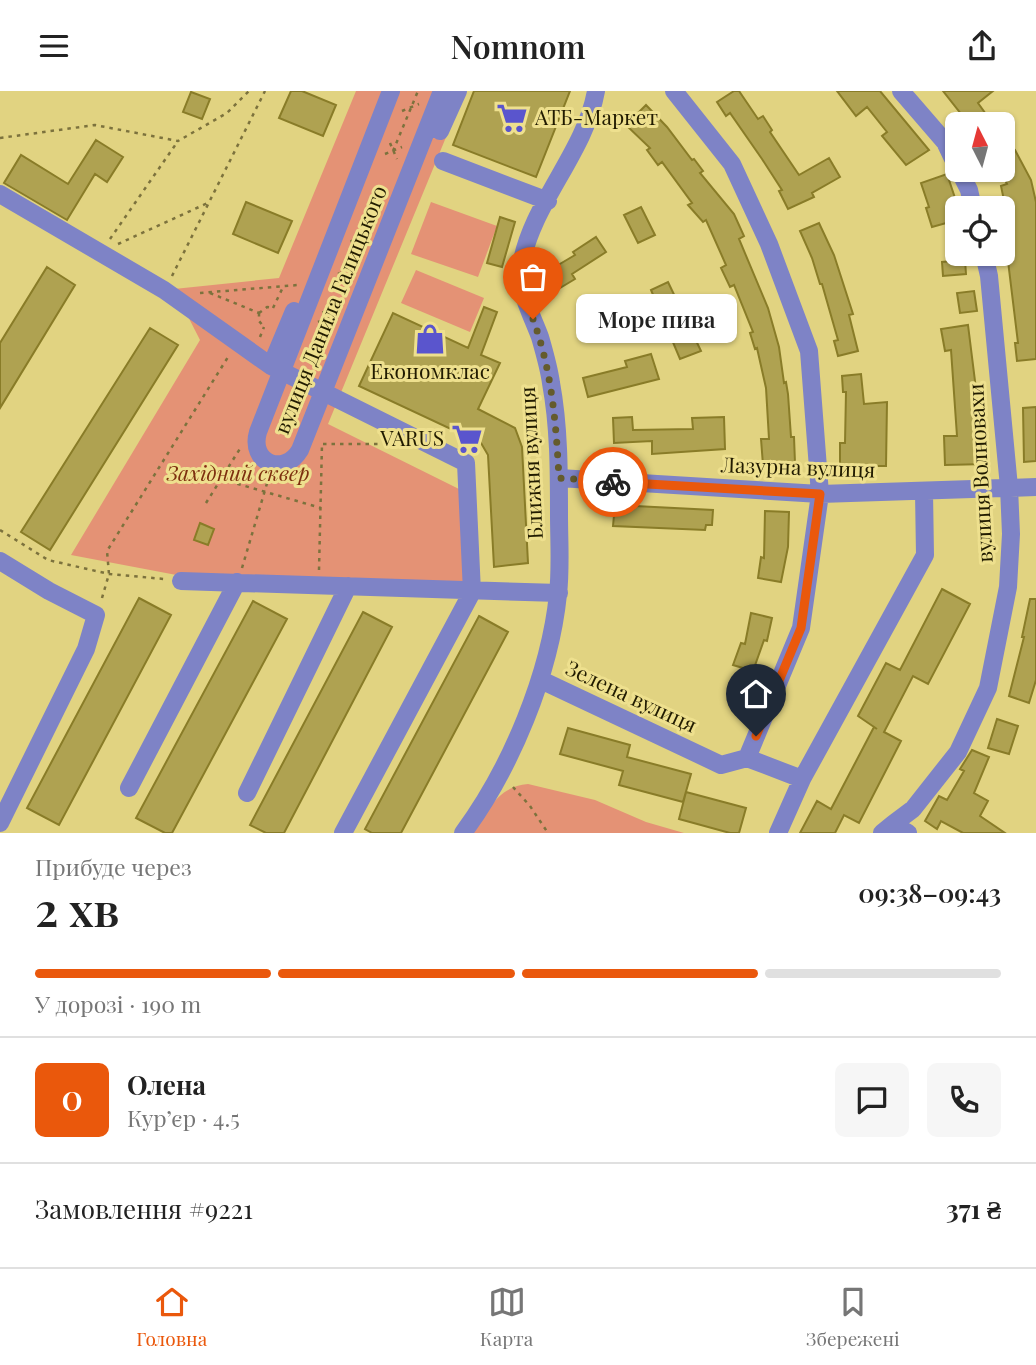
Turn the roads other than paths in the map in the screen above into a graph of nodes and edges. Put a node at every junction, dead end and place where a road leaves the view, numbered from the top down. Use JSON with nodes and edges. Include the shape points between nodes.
{"nodes":[{"id":1,"x":383,"y":91,"type":"edge"},
{"id":2,"x":391,"y":91,"type":"edge"},
{"id":3,"x":596,"y":91,"type":"edge"},
{"id":4,"x":674,"y":91,"type":"edge"},
{"id":5,"x":901,"y":91,"type":"edge"},
{"id":6,"x":447,"y":92,"type":"edge"},
{"id":7,"x":945,"y":144,"type":"edge"},
{"id":8,"x":443,"y":161,"type":"dead end"},
{"id":9,"x":0,"y":194,"type":"edge"},
{"id":10,"x":548,"y":201,"type":"junction"},
{"id":11,"x":987,"y":266,"type":"edge"},
{"id":12,"x":313,"y":285,"type":"junction"},
{"id":13,"x":276,"y":376,"type":"junction"},
{"id":14,"x":321,"y":398,"type":"junction"},
{"id":15,"x":559,"y":478,"type":"junction"},
{"id":16,"x":1009,"y":487,"type":"junction"},
{"id":17,"x":1036,"y":487,"type":"edge"},
{"id":18,"x":924,"y":492,"type":"junction"},
{"id":19,"x":820,"y":494,"type":"junction"},
{"id":20,"x":0,"y":561,"type":"edge"},
{"id":21,"x":181,"y":581,"type":"road end"},
{"id":22,"x":237,"y":582,"type":"junction"},
{"id":23,"x":348,"y":586,"type":"junction"},
{"id":24,"x":472,"y":592,"type":"junction"},
{"id":25,"x":559,"y":593,"type":"junction"},
{"id":26,"x":541,"y":680,"type":"junction"},
{"id":27,"x":747,"y":758,"type":"junction"},
{"id":28,"x":802,"y":779,"type":"junction"},
{"id":29,"x":129,"y":788,"type":"dead end"},
{"id":30,"x":247,"y":793,"type":"dead end"},
{"id":31,"x":0,"y":825,"type":"edge"},
{"id":32,"x":895,"y":830,"type":"edge"},
{"id":33,"x":4,"y":833,"type":"edge"},
{"id":34,"x":343,"y":833,"type":"edge"},
{"id":35,"x":463,"y":833,"type":"edge"},
{"id":36,"x":778,"y":833,"type":"edge"}],
"edges":[{"from":1,"to":12,"type":"street"},
{"from":2,"to":12,"type":"street","name":"вулиця Данила Галицького"},
{"from":3,"to":10,"type":"street","name":"Ближня вулиця"},
{"from":4,"to":19,"type":"street","via":[[733,165],[809,351]]},
{"from":5,"to":7,"type":"street"},
{"from":6,"to":14,"type":"street","name":"вулиця Данила Галицького"},
{"from":8,"to":10,"type":"street"},
{"from":9,"to":13,"type":"street","via":[[164,290],[238,342]]},
{"from":10,"to":15,"type":"street","name":"Ближня вулиця","via":[[529,237],[521,282],[551,381]]},
{"from":11,"to":16,"type":"street","name":"вулиця Волновахи"},
{"from":12,"to":13,"type":"street"},
{"from":12,"to":13,"type":"street","name":"вулиця Данила Галицького","via":[[299,330]]},
{"from":13,"to":14,"type":"street"},
{"from":13,"to":14,"type":"street","name":"вулиця Данила Галицького","via":[[256,439],[259,453],[272,463],[284,464],[296,456]]},
{"from":14,"to":24,"type":"street","via":[[466,463]]},
{"from":15,"to":19,"type":"street","name":"Лазурна вулиця"},
{"from":15,"to":25,"type":"street","name":"Ближня вулиця"},
{"from":16,"to":17,"type":"street","name":"Лазурна вулиця"},
{"from":16,"to":18,"type":"street","name":"Лазурна вулиця"},
{"from":16,"to":32,"type":"street","name":"вулиця Волновахи","via":[[1008,587],[988,688],[958,752]]},
{"from":18,"to":19,"type":"street","name":"Лазурна вулиця"},
{"from":18,"to":28,"type":"street","via":[[925,555]]},
{"from":19,"to":27,"type":"street","via":[[801,628]]},
{"from":20,"to":31,"type":"street","via":[[96,615],[86,649]]},
{"from":21,"to":22,"type":"street"},
{"from":22,"to":23,"type":"street"},
{"from":22,"to":29,"type":"street"},
{"from":23,"to":24,"type":"street"},
{"from":23,"to":30,"type":"street"},
{"from":24,"to":25,"type":"street"},
{"from":24,"to":34,"type":"street"},
{"from":25,"to":26,"type":"street","name":"Ближня вулиця"},
{"from":26,"to":27,"type":"street","name":"Зелена вулиця","via":[[721,765]]},
{"from":26,"to":35,"type":"street","name":"Ближня вулиця","via":[[481,809]]},
{"from":27,"to":28,"type":"street","name":"Зелена вулиця"},
{"from":28,"to":36,"type":"street"},
{"from":31,"to":33,"type":"street"}]}
